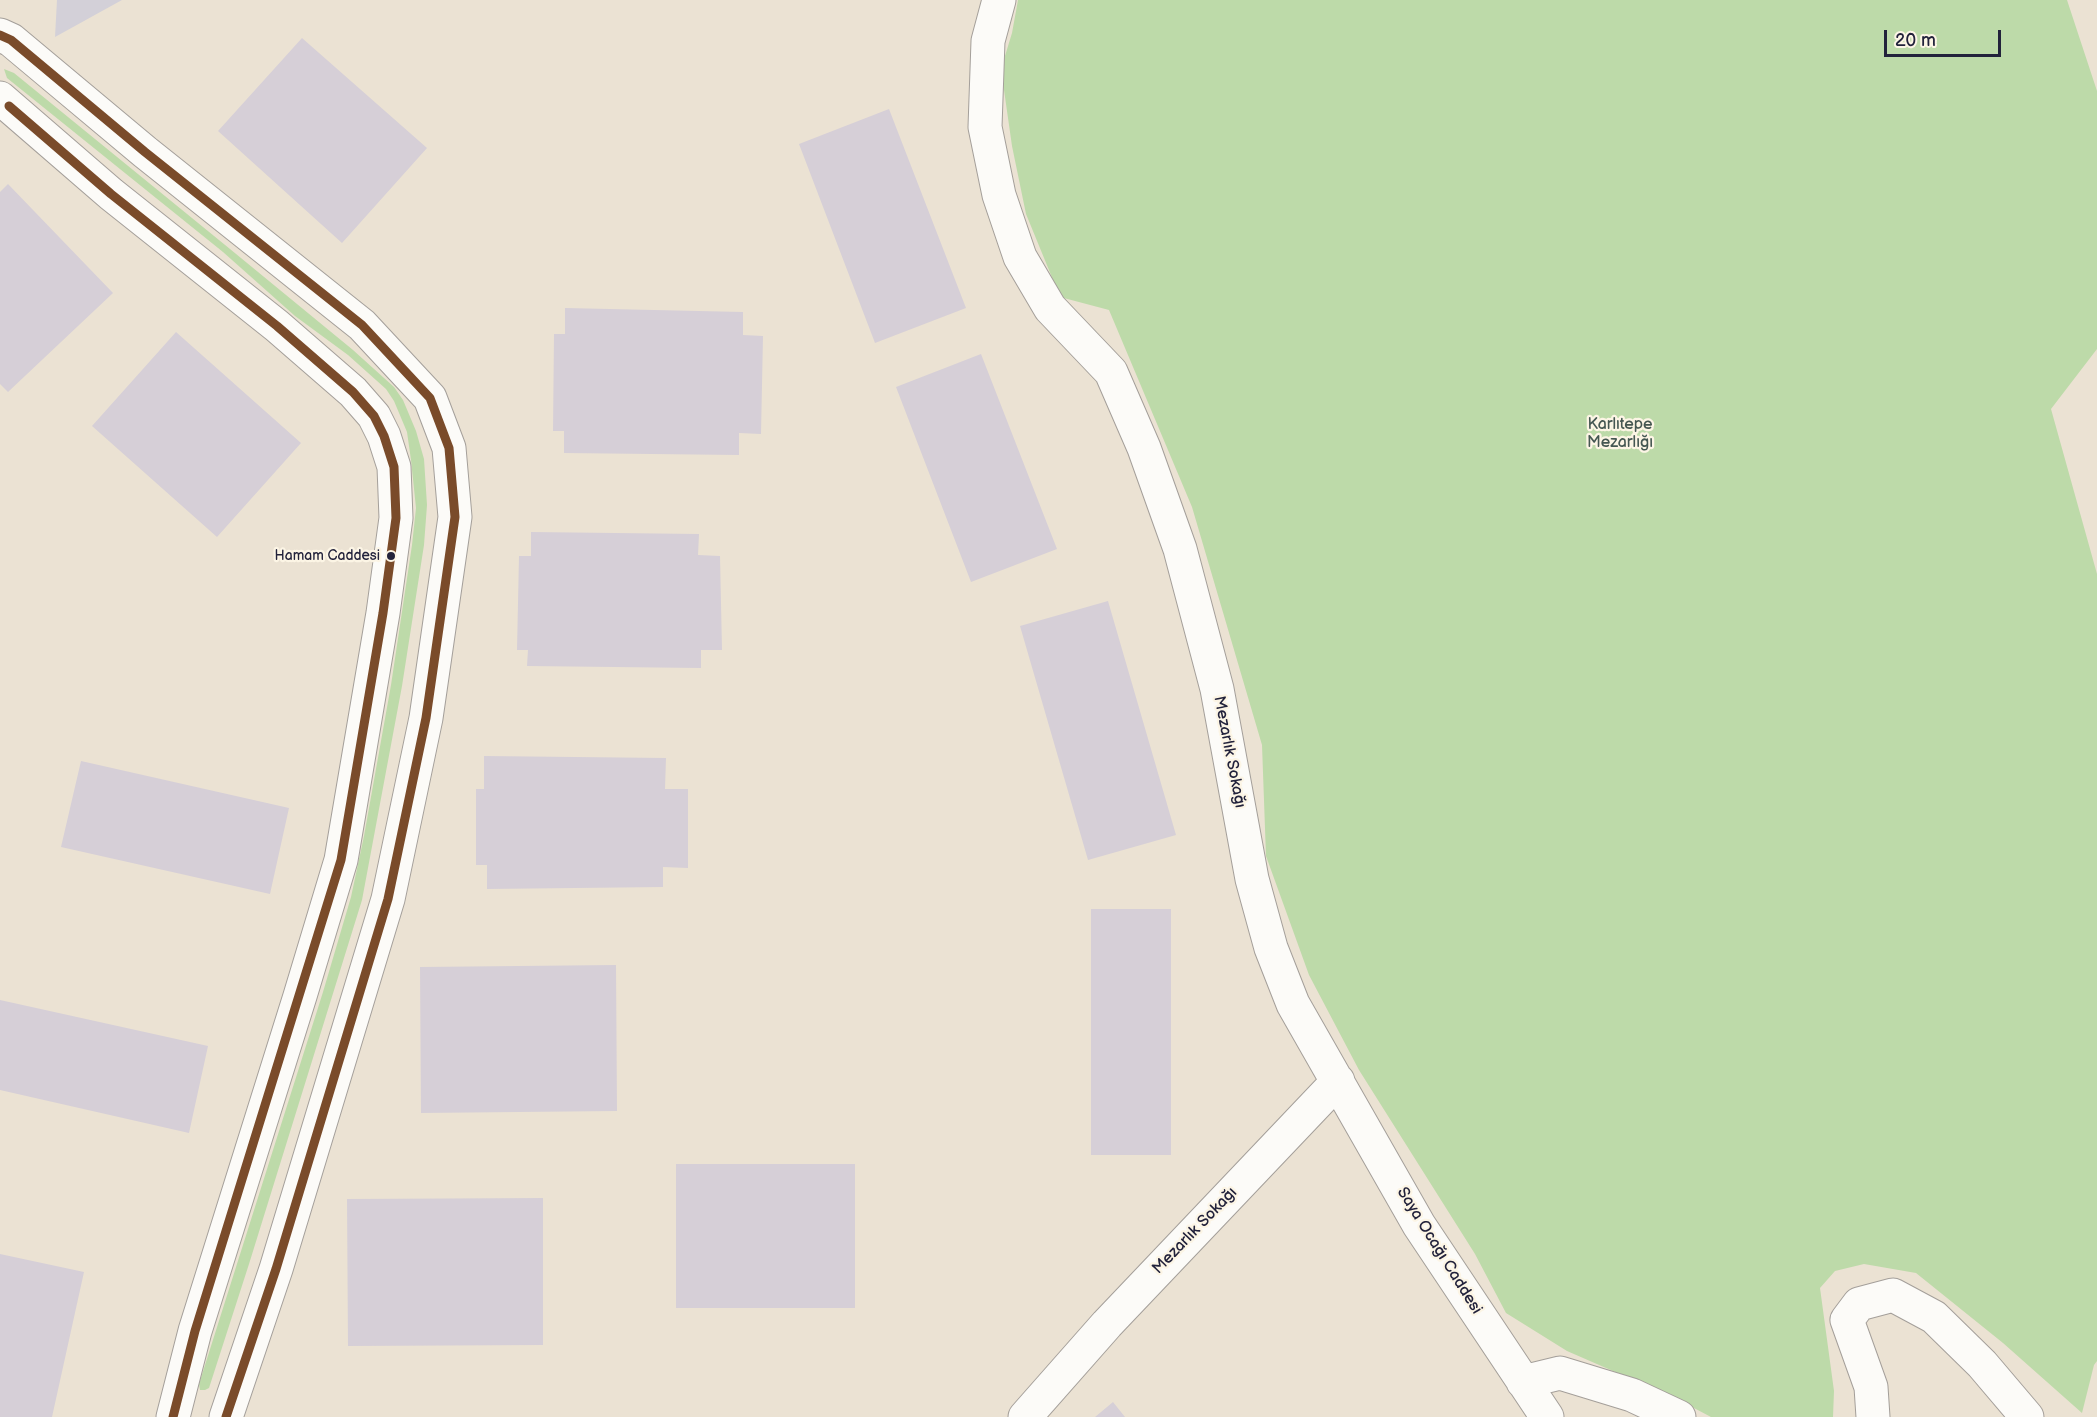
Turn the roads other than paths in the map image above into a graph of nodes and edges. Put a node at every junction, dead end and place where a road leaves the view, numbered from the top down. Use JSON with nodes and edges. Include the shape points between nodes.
{"nodes":[{"id":1,"x":999,"y":0,"type":"edge"},
{"id":2,"x":0,"y":35,"type":"edge"},
{"id":3,"x":0,"y":98,"type":"edge"},
{"id":4,"x":1338,"y":1081,"type":"junction"},
{"id":5,"x":1523,"y":1382,"type":"junction"},
{"id":6,"x":176,"y":1416,"type":"edge"},
{"id":7,"x":226,"y":1417,"type":"edge"},
{"id":8,"x":1025,"y":1417,"type":"edge"},
{"id":9,"x":1547,"y":1417,"type":"edge"},
{"id":10,"x":1679,"y":1417,"type":"edge"},
{"id":11,"x":1873,"y":1417,"type":"edge"},
{"id":12,"x":2027,"y":1417,"type":"edge"}],
"edges":[{"from":1,"to":4,"type":"main road","name":"Mezarlık Sokağı","via":[[988,41],[985,128],[999,195],[1020,257],[1050,308],[1111,372],[1144,448],[1180,549],[1217,689],[1252,879],[1271,948],[1293,1004]]},
{"from":2,"to":7,"type":"main road","via":[[362,325],[430,398],[449,448],[455,516],[426,718],[388,899],[276,1269]]},
{"from":3,"to":6,"type":"main road","via":[[353,392],[374,416],[394,467],[396,518],[341,860],[195,1331]]},
{"from":4,"to":5,"type":"main road","name":"Saya Ocağı Caddesi","via":[[1419,1225]]},
{"from":4,"to":8,"type":"main road","name":"Mezarlık Sokağı","via":[[1107,1324]]},
{"from":5,"to":9,"type":"main road","name":"Saya Ocağı Caddesi"},
{"from":5,"to":10,"type":"main road","via":[[1560,1373],[1632,1395]]},
{"from":11,"to":12,"type":"main road","via":[[1871,1387],[1847,1320],[1859,1304],[1893,1294],[1934,1317],[1982,1364]]}]}
